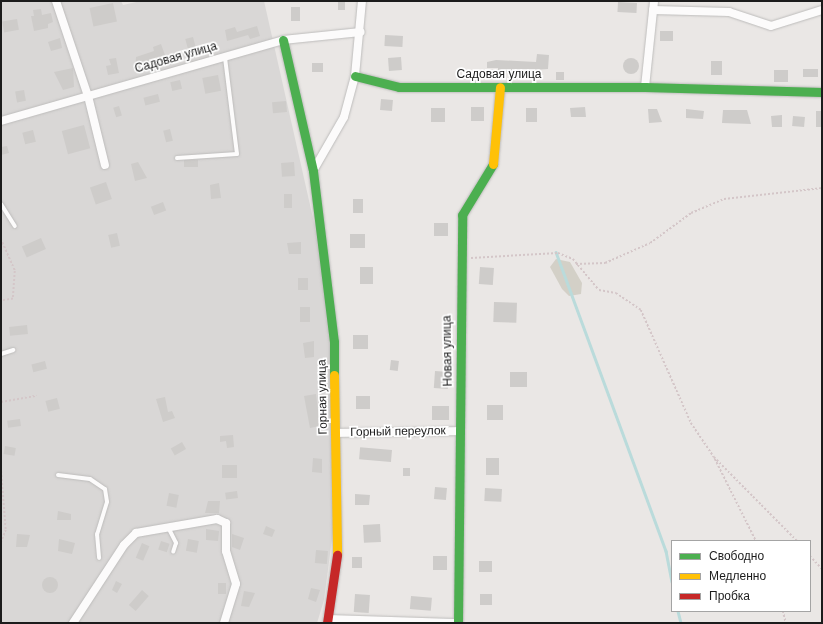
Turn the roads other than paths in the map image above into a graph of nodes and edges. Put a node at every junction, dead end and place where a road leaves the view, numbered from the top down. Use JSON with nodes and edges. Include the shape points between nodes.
{"nodes":[{"id":1,"x":56,"y":1,"type":"edge"},
{"id":2,"x":362,"y":1,"type":"edge"},
{"id":3,"x":654,"y":1,"type":"edge"},
{"id":4,"x":653,"y":10,"type":"junction"},
{"id":5,"x":822,"y":10,"type":"edge"},
{"id":6,"x":361,"y":32,"type":"junction"},
{"id":7,"x":283,"y":40,"type":"junction"},
{"id":8,"x":225,"y":57,"type":"junction"},
{"id":9,"x":355,"y":76,"type":"junction"},
{"id":10,"x":500,"y":87,"type":"junction"},
{"id":11,"x":645,"y":87,"type":"junction"},
{"id":12,"x":822,"y":92,"type":"edge"},
{"id":13,"x":88,"y":96,"type":"junction"},
{"id":14,"x":1,"y":121,"type":"edge"},
{"id":15,"x":177,"y":158,"type":"dead end"},
{"id":16,"x":105,"y":165,"type":"dead end"},
{"id":17,"x":313,"y":171,"type":"junction"},
{"id":18,"x":1,"y":204,"type":"edge"},
{"id":19,"x":15,"y":226,"type":"dead end"},
{"id":20,"x":13,"y":350,"type":"dead end"},
{"id":21,"x":1,"y":354,"type":"edge"},
{"id":22,"x":461,"y":431,"type":"junction"},
{"id":23,"x":336,"y":434,"type":"junction"},
{"id":24,"x":58,"y":475,"type":"dead end"},
{"id":25,"x":167,"y":525,"type":"junction"},
{"id":26,"x":173,"y":552,"type":"dead end"},
{"id":27,"x":99,"y":558,"type":"dead end"},
{"id":28,"x":330,"y":620,"type":"edge"},
{"id":29,"x":73,"y":623,"type":"edge"},
{"id":30,"x":224,"y":623,"type":"edge"},
{"id":31,"x":453,"y":623,"type":"edge"},
{"id":32,"x":458,"y":623,"type":"edge"}],
"edges":[{"from":1,"to":13,"type":"street"},
{"from":2,"to":6,"type":"street"},
{"from":3,"to":4,"type":"street"},
{"from":4,"to":5,"type":"street","via":[[729,12],[771,26]]},
{"from":4,"to":11,"type":"street"},
{"from":6,"to":7,"type":"street","name":"Садовая улица"},
{"from":6,"to":9,"type":"street"},
{"from":7,"to":8,"type":"street","name":"Садовая улица"},
{"from":7,"to":17,"type":"street","name":"Горная улица"},
{"from":8,"to":13,"type":"street","name":"Садовая улица"},
{"from":8,"to":15,"type":"lane","via":[[236,154]]},
{"from":9,"to":10,"type":"street","name":"Садовая улица","via":[[400,87]]},
{"from":9,"to":17,"type":"street","via":[[344,117]]},
{"from":10,"to":11,"type":"street","name":"Садовая улица"},
{"from":10,"to":22,"type":"street","name":"Новая улица","via":[[493,165],[462,215]]},
{"from":11,"to":12,"type":"street","name":"Садовая улица"},
{"from":13,"to":14,"type":"street","name":"Садовая улица"},
{"from":13,"to":16,"type":"street"},
{"from":17,"to":23,"type":"street","name":"Горная улица","via":[[334,342]]},
{"from":18,"to":19,"type":"lane"},
{"from":20,"to":21,"type":"lane"},
{"from":22,"to":23,"type":"street","name":"Горный переулок"},
{"from":22,"to":32,"type":"street","name":"Новая улица"},
{"from":23,"to":28,"type":"street","name":"Горная улица","via":[[337,554]]},
{"from":24,"to":27,"type":"lane","via":[[90,479],[105,489],[107,502],[99,518],[97,534]]},
{"from":25,"to":26,"type":"lane","via":[[176,543]]},
{"from":25,"to":29,"type":"street","via":[[136,533],[124,545]]},
{"from":25,"to":30,"type":"street","via":[[217,519],[226,523],[226,551],[236,584]]},
{"from":28,"to":31,"type":"street"}]}
